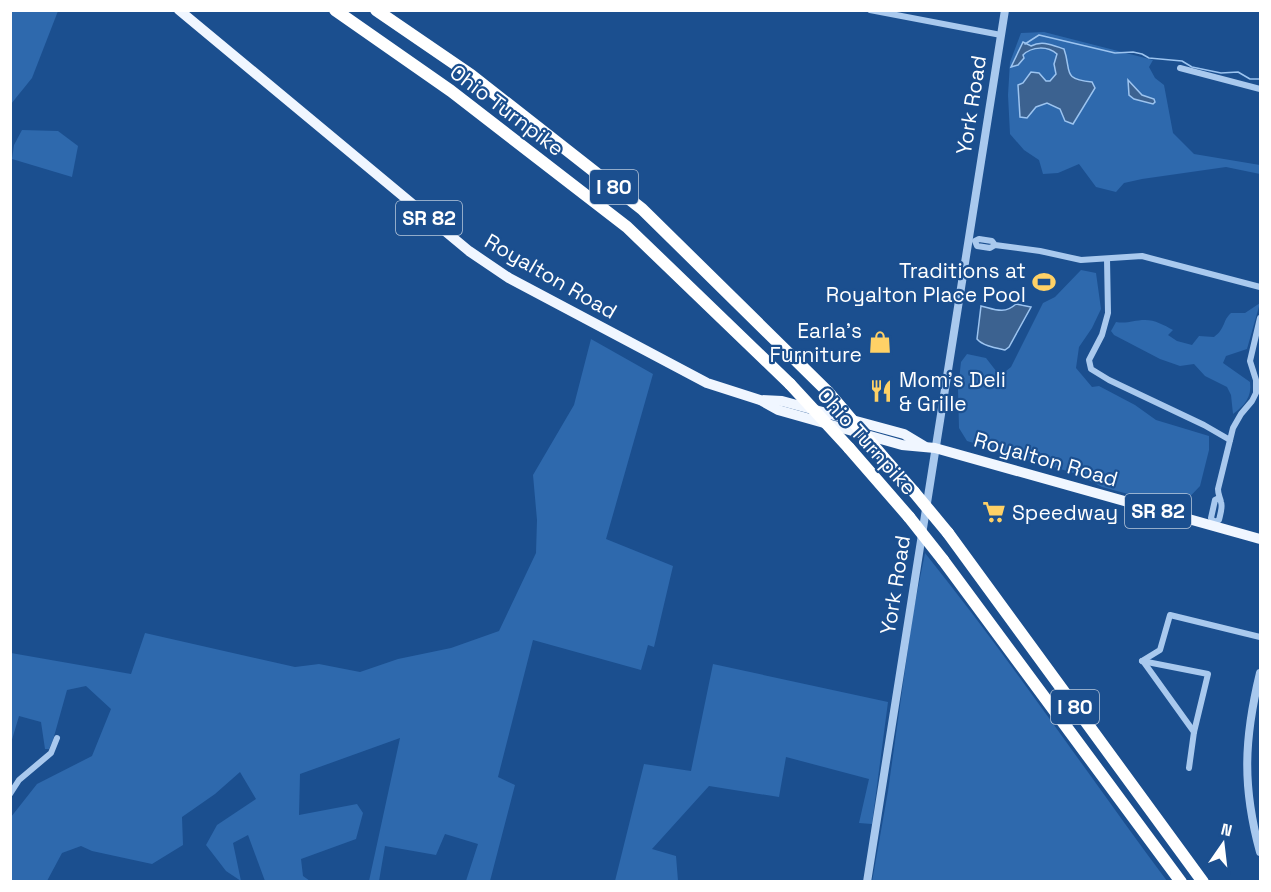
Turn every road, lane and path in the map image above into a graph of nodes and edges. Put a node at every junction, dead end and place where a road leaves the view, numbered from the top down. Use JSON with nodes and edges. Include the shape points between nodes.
{"nodes":[{"id":1,"x":179,"y":10,"type":"edge"},
{"id":2,"x":335,"y":10,"type":"edge"},
{"id":3,"x":376,"y":10,"type":"edge"},
{"id":4,"x":870,"y":10,"type":"edge"},
{"id":5,"x":1005,"y":10,"type":"edge"},
{"id":6,"x":1001,"y":35,"type":"junction"},
{"id":7,"x":1180,"y":68,"type":"dead end"},
{"id":8,"x":1260,"y":89,"type":"edge"},
{"id":9,"x":972,"y":241,"type":"junction"},
{"id":10,"x":1107,"y":259,"type":"junction"},
{"id":11,"x":1260,"y":287,"type":"edge"},
{"id":12,"x":1260,"y":318,"type":"edge"},
{"id":13,"x":1230,"y":440,"type":"junction"},
{"id":14,"x":930,"y":447,"type":"junction"},
{"id":15,"x":1213,"y":524,"type":"junction"},
{"id":16,"x":1260,"y":539,"type":"edge"},
{"id":17,"x":1260,"y":637,"type":"edge"},
{"id":18,"x":1142,"y":661,"type":"junction"},
{"id":19,"x":1260,"y":674,"type":"edge"},
{"id":20,"x":1259,"y":689,"type":"edge"},
{"id":21,"x":1194,"y":732,"type":"junction"},
{"id":22,"x":57,"y":738,"type":"dead end"},
{"id":23,"x":1189,"y":768,"type":"dead end"},
{"id":24,"x":10,"y":794,"type":"edge"},
{"id":25,"x":1260,"y":852,"type":"edge"},
{"id":26,"x":867,"y":882,"type":"edge"},
{"id":27,"x":1181,"y":882,"type":"edge"},
{"id":28,"x":1203,"y":882,"type":"edge"}],
"edges":[{"from":1,"to":14,"type":"main road","name":"Royalton Road","number":"SR 82","via":[[398,193],[509,278],[707,383],[778,410],[902,444]]},
{"from":2,"to":27,"type":"highway","name":"Ohio Turnpike","number":"I 80","bridge":true,"via":[[451,91],[627,227],[790,384],[943,560]]},
{"from":3,"to":28,"type":"highway","name":"Ohio Turnpike","number":"I 80","bridge":true,"via":[[471,75],[642,209],[828,392],[948,533]]},
{"from":4,"to":6,"type":"street"},
{"from":5,"to":6,"type":"street","name":"York Road"},
{"from":6,"to":9,"type":"street","name":"York Road"},
{"from":7,"to":8,"type":"street"},
{"from":9,"to":10,"type":"street","via":[[992,241],[994,245],[1074,259]]},
{"from":9,"to":14,"type":"street","name":"York Road"},
{"from":10,"to":11,"type":"street","via":[[1142,256]]},
{"from":10,"to":13,"type":"street","via":[[1108,313],[1089,360],[1091,369]]},
{"from":12,"to":13,"type":"street","via":[[1250,361],[1256,393],[1235,423]]},
{"from":13,"to":15,"type":"street","via":[[1219,498],[1211,518]]},
{"from":14,"to":15,"type":"main road","name":"Royalton Road","number":"SR 82"},
{"from":14,"to":26,"type":"street","name":"York Road"},
{"from":15,"to":16,"type":"main road","name":"Royalton Road","number":"SR 82"},
{"from":17,"to":18,"type":"street","via":[[1170,615],[1160,650]]},
{"from":18,"to":21,"type":"street"},
{"from":18,"to":21,"type":"street","via":[[1208,674]]},
{"from":19,"to":20,"type":"street"},
{"from":20,"to":25,"type":"street","via":[[1249,726],[1247,774]]},
{"from":21,"to":23,"type":"street"},
{"from":22,"to":24,"type":"street","via":[[51,753],[19,780]]}]}
